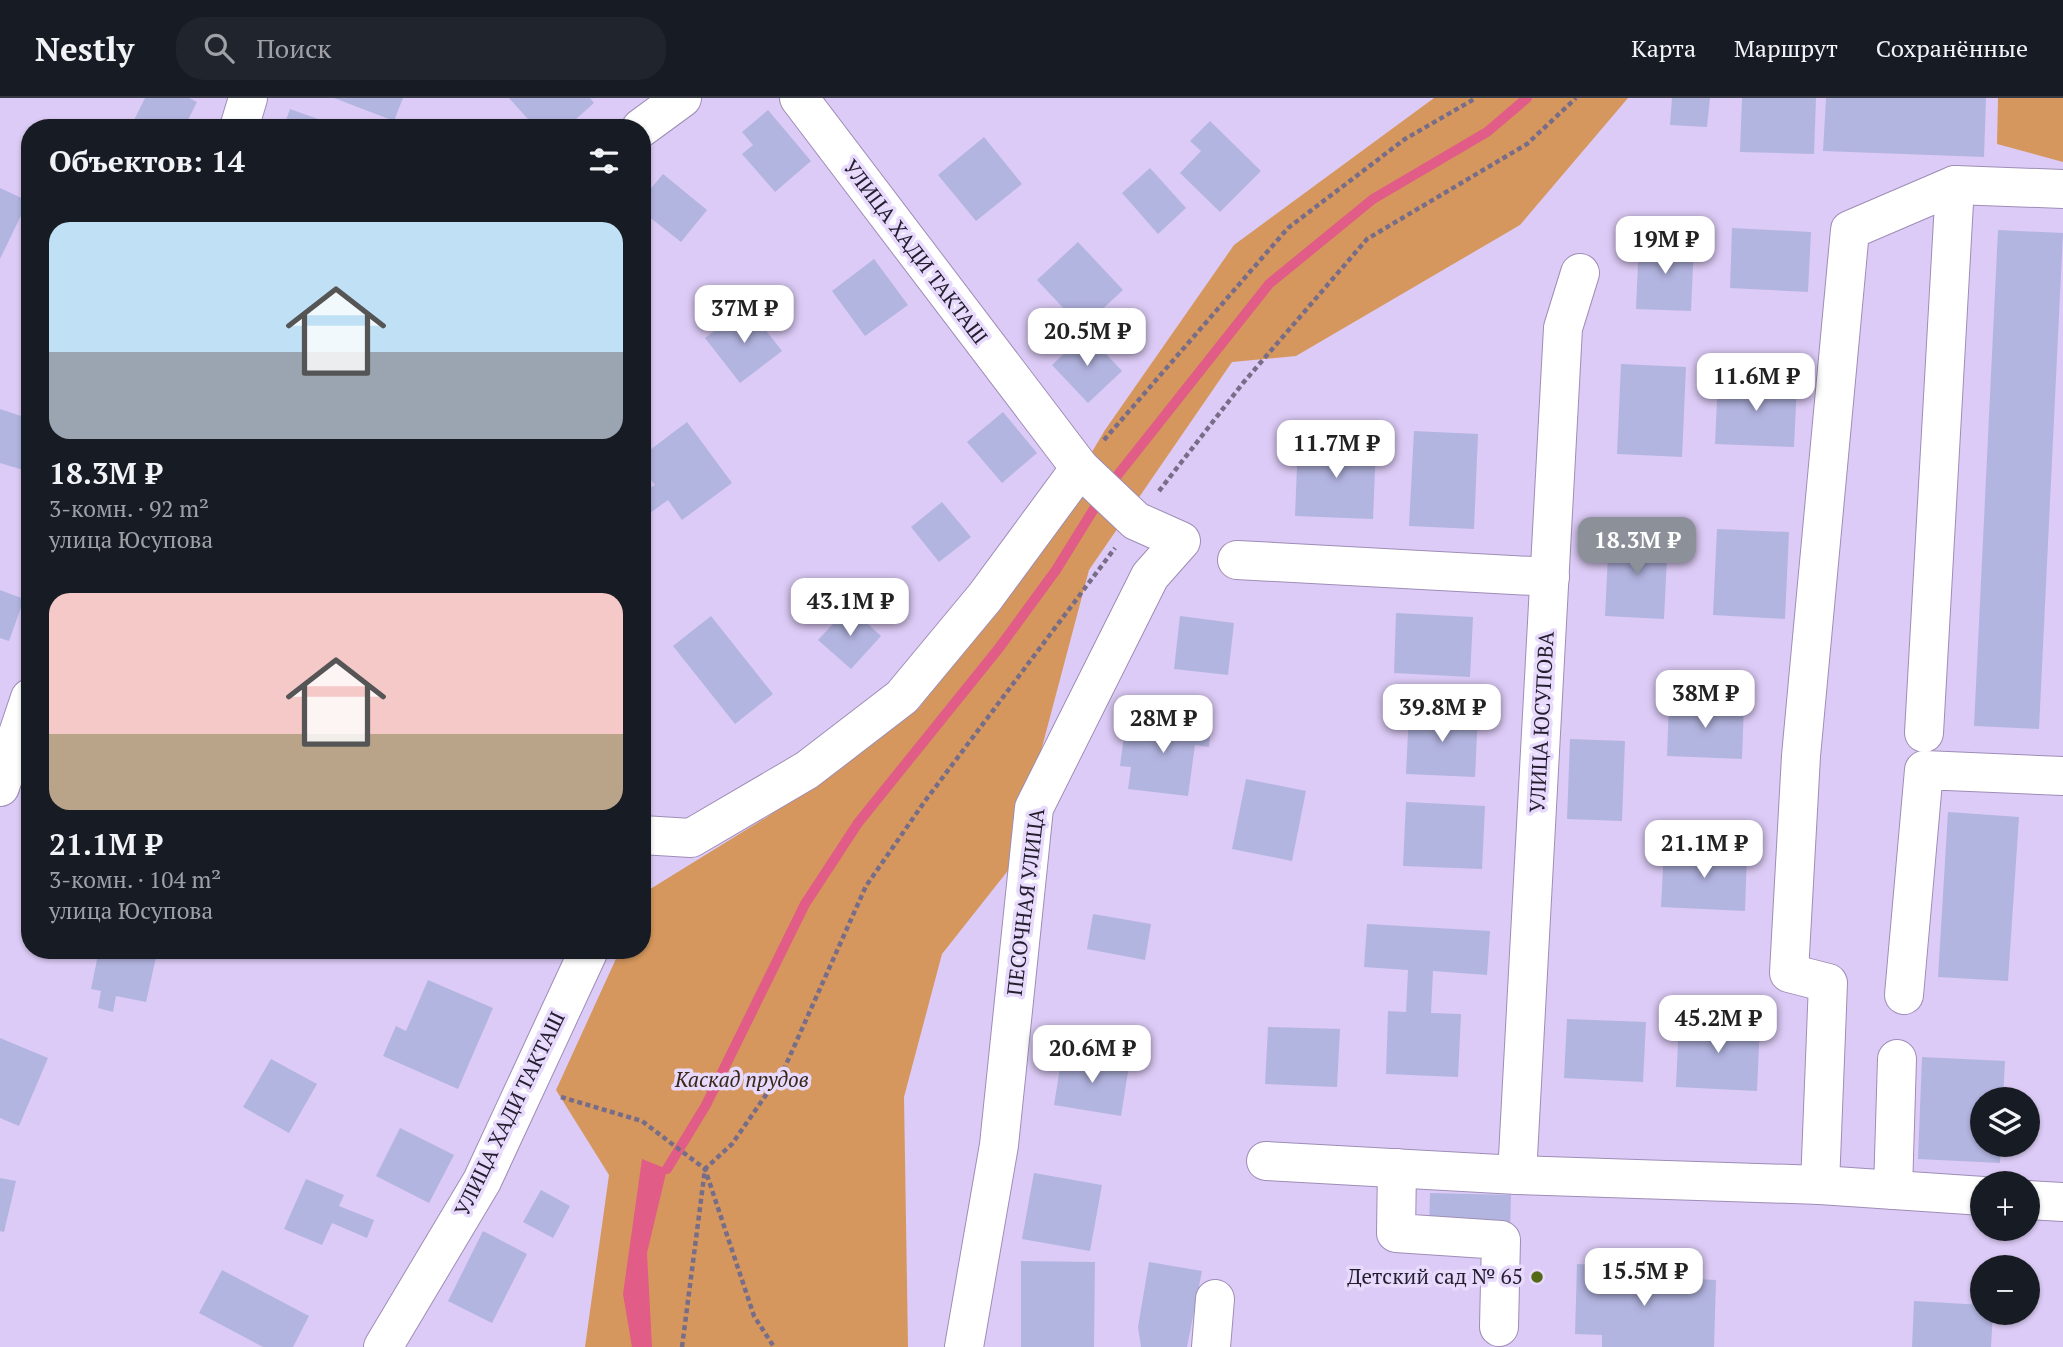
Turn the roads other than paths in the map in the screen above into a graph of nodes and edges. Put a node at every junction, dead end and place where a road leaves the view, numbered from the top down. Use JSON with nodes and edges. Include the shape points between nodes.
{"nodes":[{"id":1,"x":248,"y":98,"type":"edge"},
{"id":2,"x":682,"y":98,"type":"edge"},
{"id":3,"x":799,"y":98,"type":"edge"},
{"id":4,"x":242,"y":119,"type":"edge"},
{"id":5,"x":651,"y":120,"type":"edge"},
{"id":6,"x":1955,"y":185,"type":"junction"},
{"id":7,"x":2063,"y":189,"type":"edge"},
{"id":8,"x":1580,"y":273,"type":"dead end"},
{"id":9,"x":1080,"y":468,"type":"junction"},
{"id":10,"x":1136,"y":520,"type":"joint"},
{"id":11,"x":1237,"y":559,"type":"dead end"},
{"id":12,"x":1550,"y":577,"type":"junction"},
{"id":13,"x":19,"y":702,"type":"edge"},
{"id":14,"x":1924,"y":733,"type":"dead end"},
{"id":15,"x":2063,"y":776,"type":"edge"},
{"id":16,"x":0,"y":787,"type":"edge"},
{"id":17,"x":651,"y":835,"type":"edge"},
{"id":18,"x":585,"y":959,"type":"edge"},
{"id":19,"x":1905,"y":995,"type":"dead end"},
{"id":20,"x":1897,"y":1059,"type":"dead end"},
{"id":21,"x":1266,"y":1161,"type":"dead end"},
{"id":22,"x":1397,"y":1168,"type":"junction"},
{"id":23,"x":1517,"y":1175,"type":"junction"},
{"id":24,"x":1820,"y":1185,"type":"junction"},
{"id":25,"x":1893,"y":1190,"type":"junction"},
{"id":26,"x":1970,"y":1195,"type":"edge"},
{"id":27,"x":2040,"y":1201,"type":"edge"},
{"id":28,"x":2063,"y":1202,"type":"edge"},
{"id":29,"x":1215,"y":1299,"type":"dead end"},
{"id":30,"x":1499,"y":1327,"type":"dead end"},
{"id":31,"x":383,"y":1347,"type":"edge"},
{"id":32,"x":964,"y":1347,"type":"edge"},
{"id":33,"x":1211,"y":1347,"type":"edge"}],
"edges":[{"from":1,"to":4,"type":"street"},
{"from":2,"to":5,"type":"street"},
{"from":3,"to":9,"type":"street","name":"УЛИЦА ХАДИ ТАКТАШ"},
{"from":6,"to":7,"type":"street"},
{"from":6,"to":14,"type":"street"},
{"from":6,"to":24,"type":"street","via":[[1850,230],[1801,756],[1789,973],[1828,983]]},
{"from":8,"to":12,"type":"street","name":"УЛИЦА ЮСУПОВА","via":[[1563,328]]},
{"from":9,"to":10,"type":"street","name":"УЛИЦА ХАДИ ТАКТАШ"},
{"from":9,"to":17,"type":"street","via":[[985,597],[902,697],[807,770],[691,838]]},
{"from":10,"to":32,"type":"street","name":"ПЕСОЧНАЯ УЛИЦА","via":[[1181,541],[1150,576],[1034,808],[999,1145]]},
{"from":11,"to":12,"type":"street"},
{"from":12,"to":23,"type":"street","name":"УЛИЦА ЮСУПОВА"},
{"from":13,"to":16,"type":"street"},
{"from":15,"to":19,"type":"street","via":[[1924,769]]},
{"from":18,"to":31,"type":"street","name":"УЛИЦА ХАДИ ТАКТАШ","via":[[482,1181]]},
{"from":20,"to":25,"type":"street"},
{"from":21,"to":22,"type":"street"},
{"from":22,"to":23,"type":"street"},
{"from":22,"to":30,"type":"street","via":[[1396,1233],[1501,1240]]},
{"from":23,"to":24,"type":"street"},
{"from":24,"to":25,"type":"street"},
{"from":25,"to":26,"type":"street"},
{"from":27,"to":28,"type":"street"},
{"from":29,"to":33,"type":"street"}]}
